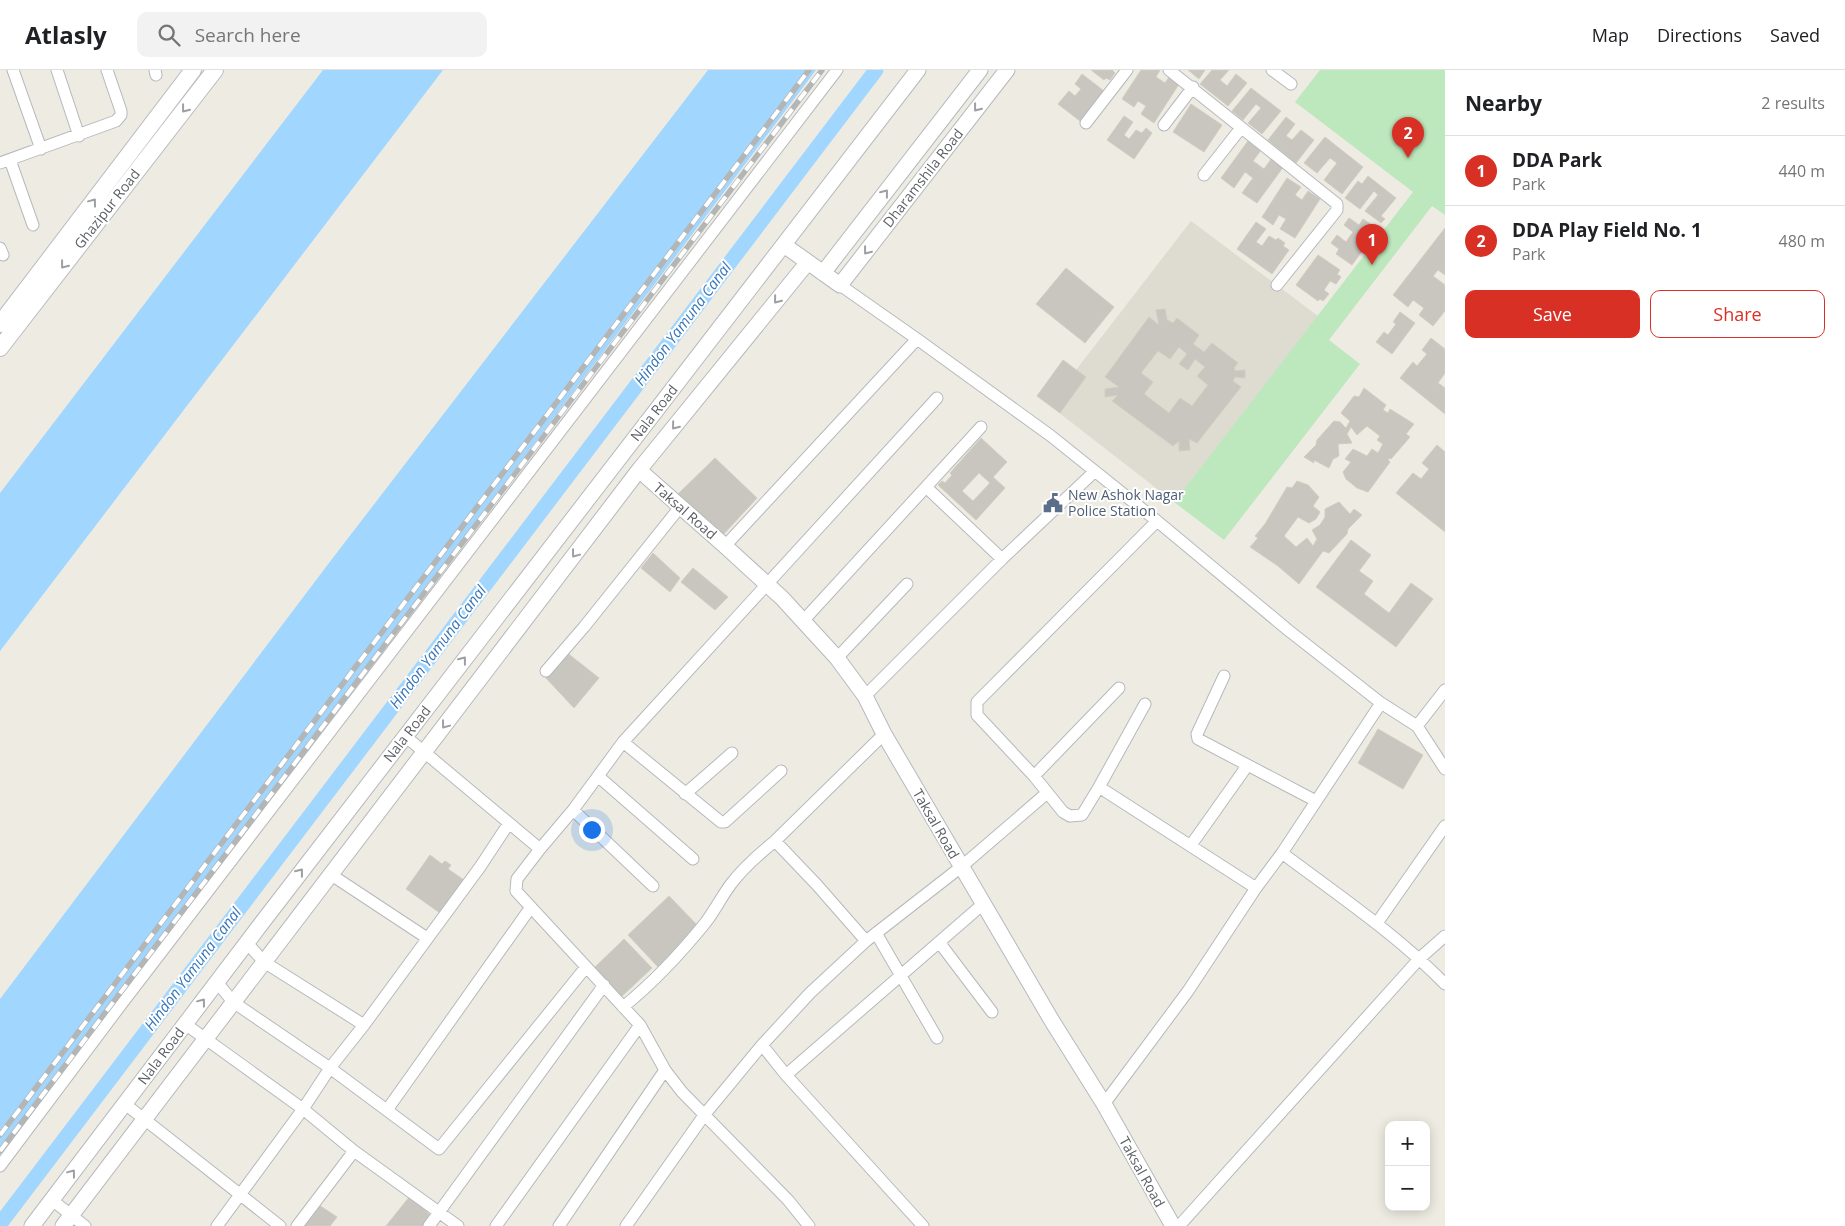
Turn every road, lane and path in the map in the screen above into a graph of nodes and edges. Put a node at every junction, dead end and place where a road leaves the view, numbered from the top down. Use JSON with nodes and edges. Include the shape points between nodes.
{"nodes":[{"id":1,"x":13,"y":70,"type":"edge"},
{"id":2,"x":57,"y":70,"type":"edge"},
{"id":3,"x":107,"y":70,"type":"edge"},
{"id":4,"x":193,"y":70,"type":"edge"},
{"id":5,"x":215,"y":70,"type":"edge"},
{"id":6,"x":837,"y":70,"type":"edge"},
{"id":7,"x":918,"y":70,"type":"edge"},
{"id":8,"x":980,"y":70,"type":"edge"},
{"id":9,"x":1007,"y":70,"type":"edge"},
{"id":10,"x":1127,"y":70,"type":"edge"},
{"id":11,"x":1169,"y":70,"type":"edge"},
{"id":12,"x":1272,"y":70,"type":"edge"},
{"id":13,"x":1291,"y":84,"type":"dead end"},
{"id":14,"x":1192,"y":87,"type":"junction"},
{"id":15,"x":1086,"y":123,"type":"dead end"},
{"id":16,"x":1164,"y":125,"type":"dead end"},
{"id":17,"x":1241,"y":128,"type":"junction"},
{"id":18,"x":79,"y":136,"type":"junction"},
{"id":19,"x":41,"y":149,"type":"junction"},
{"id":20,"x":3,"y":160,"type":"edge"},
{"id":21,"x":1204,"y":175,"type":"dead end"},
{"id":22,"x":33,"y":225,"type":"dead end"},
{"id":23,"x":784,"y":245,"type":"junction"},
{"id":24,"x":808,"y":262,"type":"junction"},
{"id":25,"x":823,"y":273,"type":"junction"},
{"id":26,"x":840,"y":285,"type":"junction"},
{"id":27,"x":1277,"y":285,"type":"dead end"},
{"id":28,"x":0,"y":324,"type":"edge"},
{"id":29,"x":917,"y":338,"type":"junction"},
{"id":30,"x":0,"y":348,"type":"edge"},
{"id":31,"x":938,"y":398,"type":"dead end"},
{"id":32,"x":981,"y":427,"type":"dead end"},
{"id":33,"x":639,"y":470,"type":"junction"},
{"id":34,"x":1094,"y":472,"type":"junction"},
{"id":35,"x":926,"y":486,"type":"junction"},
{"id":36,"x":680,"y":507,"type":"junction"},
{"id":37,"x":1157,"y":521,"type":"junction"},
{"id":38,"x":725,"y":546,"type":"junction"},
{"id":39,"x":1002,"y":560,"type":"junction"},
{"id":40,"x":767,"y":584,"type":"junction"},
{"id":41,"x":907,"y":584,"type":"dead end"},
{"id":42,"x":802,"y":621,"type":"junction"},
{"id":43,"x":837,"y":658,"type":"junction"},
{"id":44,"x":546,"y":671,"type":"dead end"},
{"id":45,"x":1224,"y":676,"type":"dead end"},
{"id":46,"x":448,"y":680,"type":"junction"},
{"id":47,"x":1119,"y":688,"type":"dead end"},
{"id":48,"x":1445,"y":690,"type":"edge"},
{"id":49,"x":467,"y":696,"type":"junction"},
{"id":50,"x":865,"y":696,"type":"junction"},
{"id":51,"x":1381,"y":703,"type":"junction"},
{"id":52,"x":1145,"y":704,"type":"dead end"},
{"id":53,"x":1417,"y":726,"type":"junction"},
{"id":54,"x":884,"y":734,"type":"junction"},
{"id":55,"x":405,"y":736,"type":"junction"},
{"id":56,"x":624,"y":742,"type":"junction"},
{"id":57,"x":424,"y":752,"type":"junction"},
{"id":58,"x":732,"y":753,"type":"dead end"},
{"id":59,"x":1247,"y":766,"type":"junction"},
{"id":60,"x":1445,"y":769,"type":"edge"},
{"id":61,"x":781,"y":771,"type":"dead end"},
{"id":62,"x":1034,"y":776,"type":"junction"},
{"id":63,"x":599,"y":777,"type":"junction"},
{"id":64,"x":1099,"y":788,"type":"junction"},
{"id":65,"x":1047,"y":793,"type":"junction"},
{"id":66,"x":685,"y":794,"type":"junction"},
{"id":67,"x":1316,"y":801,"type":"junction"},
{"id":68,"x":573,"y":810,"type":"junction"},
{"id":69,"x":509,"y":823,"type":"junction"},
{"id":70,"x":1445,"y":826,"type":"edge"},
{"id":71,"x":775,"y":841,"type":"junction"},
{"id":72,"x":1191,"y":845,"type":"junction"},
{"id":73,"x":540,"y":849,"type":"junction"},
{"id":74,"x":1282,"y":853,"type":"junction"},
{"id":75,"x":692,"y":859,"type":"dead end"},
{"id":76,"x":961,"y":867,"type":"junction"},
{"id":77,"x":330,"y":874,"type":"junction"},
{"id":78,"x":652,"y":886,"type":"dead end"},
{"id":79,"x":1256,"y":888,"type":"junction"},
{"id":80,"x":983,"y":904,"type":"junction"},
{"id":81,"x":531,"y":907,"type":"junction"},
{"id":82,"x":1377,"y":923,"type":"junction"},
{"id":83,"x":876,"y":933,"type":"junction"},
{"id":84,"x":1445,"y":936,"type":"edge"},
{"id":85,"x":427,"y":938,"type":"junction"},
{"id":86,"x":866,"y":941,"type":"junction"},
{"id":87,"x":939,"y":942,"type":"junction"},
{"id":88,"x":247,"y":943,"type":"junction"},
{"id":89,"x":1420,"y":958,"type":"junction"},
{"id":90,"x":264,"y":962,"type":"junction"},
{"id":91,"x":586,"y":967,"type":"junction"},
{"id":92,"x":901,"y":975,"type":"junction"},
{"id":93,"x":217,"y":982,"type":"junction"},
{"id":94,"x":1445,"y":984,"type":"edge"},
{"id":95,"x":604,"y":986,"type":"junction"},
{"id":96,"x":233,"y":1002,"type":"junction"},
{"id":97,"x":623,"y":1007,"type":"junction"},
{"id":98,"x":992,"y":1012,"type":"dead end"},
{"id":99,"x":185,"y":1024,"type":"junction"},
{"id":100,"x":364,"y":1025,"type":"junction"},
{"id":101,"x":640,"y":1025,"type":"junction"},
{"id":102,"x":937,"y":1038,"type":"dead end"},
{"id":103,"x":204,"y":1040,"type":"junction"},
{"id":104,"x":762,"y":1045,"type":"junction"},
{"id":105,"x":330,"y":1068,"type":"junction"},
{"id":106,"x":665,"y":1070,"type":"junction"},
{"id":107,"x":786,"y":1076,"type":"junction"},
{"id":108,"x":125,"y":1104,"type":"junction"},
{"id":109,"x":1104,"y":1104,"type":"junction"},
{"id":110,"x":303,"y":1109,"type":"junction"},
{"id":111,"x":386,"y":1110,"type":"junction"},
{"id":112,"x":706,"y":1114,"type":"junction"},
{"id":113,"x":144,"y":1120,"type":"junction"},
{"id":114,"x":354,"y":1151,"type":"junction"},
{"id":115,"x":0,"y":1166,"type":"edge"},
{"id":116,"x":240,"y":1194,"type":"junction"},
{"id":117,"x":52,"y":1200,"type":"junction"},
{"id":118,"x":440,"y":1212,"type":"junction"},
{"id":119,"x":67,"y":1220,"type":"edge"},
{"id":120,"x":32,"y":1226,"type":"edge"},
{"id":121,"x":85,"y":1226,"type":"edge"},
{"id":122,"x":218,"y":1226,"type":"edge"},
{"id":123,"x":280,"y":1226,"type":"edge"},
{"id":124,"x":297,"y":1226,"type":"edge"},
{"id":125,"x":429,"y":1226,"type":"edge"},
{"id":126,"x":458,"y":1226,"type":"edge"},
{"id":127,"x":496,"y":1226,"type":"edge"},
{"id":128,"x":559,"y":1226,"type":"edge"},
{"id":129,"x":626,"y":1226,"type":"edge"},
{"id":130,"x":810,"y":1226,"type":"edge"},
{"id":131,"x":923,"y":1226,"type":"edge"},
{"id":132,"x":1173,"y":1226,"type":"edge"},
{"id":133,"x":1178,"y":1226,"type":"edge"}],
"edges":[{"from":1,"to":19,"type":"street"},
{"from":2,"to":18,"type":"street"},
{"from":3,"to":18,"type":"street","via":[[121,115],[116,122]]},
{"from":28,"to":4,"type":"main road","name":"Ghazipur Road","one_way":true},
{"from":5,"to":30,"type":"main road","name":"Ghazipur Road","one_way":true},
{"from":6,"to":115,"type":"street"},
{"from":7,"to":23,"type":"street","name":"Nala Road"},
{"from":25,"to":8,"type":"street","name":"Dharamshila Road","one_way":true},
{"from":9,"to":26,"type":"street","name":"Dharamshila Road","one_way":true},
{"from":10,"to":15,"type":"street"},
{"from":11,"to":14,"type":"street"},
{"from":12,"to":13,"type":"street"},
{"from":14,"to":16,"type":"street"},
{"from":14,"to":17,"type":"street"},
{"from":17,"to":21,"type":"street"},
{"from":17,"to":27,"type":"street","via":[[1337,204],[1336,210]]},
{"from":18,"to":19,"type":"street"},
{"from":19,"to":20,"type":"street"},
{"from":20,"to":22,"type":"street"},
{"from":23,"to":24,"type":"street"},
{"from":46,"to":23,"type":"street","name":"Nala Road","one_way":true},
{"from":24,"to":25,"type":"street"},
{"from":24,"to":33,"type":"street","name":"Nala Road","one_way":true},
{"from":25,"to":26,"type":"street"},
{"from":26,"to":29,"type":"street"},
{"from":29,"to":34,"type":"street","via":[[1051,436]]},
{"from":29,"to":38,"type":"street"},
{"from":31,"to":40,"type":"street"},
{"from":32,"to":35,"type":"street"},
{"from":33,"to":36,"type":"street","name":"Taksal Road"},
{"from":33,"to":49,"type":"street","name":"Nala Road","one_way":true},
{"from":34,"to":37,"type":"street"},
{"from":34,"to":39,"type":"street"},
{"from":35,"to":39,"type":"street"},
{"from":35,"to":42,"type":"street"},
{"from":36,"to":38,"type":"street","name":"Taksal Road"},
{"from":36,"to":44,"type":"street"},
{"from":37,"to":51,"type":"street"},
{"from":37,"to":62,"type":"street","via":[[977,702],[977,715]]},
{"from":38,"to":40,"type":"street","name":"Taksal Road"},
{"from":39,"to":50,"type":"street"},
{"from":40,"to":42,"type":"street","name":"Taksal Road"},
{"from":40,"to":56,"type":"street"},
{"from":41,"to":43,"type":"street"},
{"from":42,"to":43,"type":"street","name":"Taksal Road"},
{"from":43,"to":50,"type":"street","name":"Taksal Road"},
{"from":45,"to":59,"type":"street","via":[[1198,737]]},
{"from":46,"to":49,"type":"street"},
{"from":46,"to":55,"type":"street","name":"Nala Road"},
{"from":47,"to":62,"type":"street"},
{"from":48,"to":53,"type":"street"},
{"from":49,"to":57,"type":"street","name":"Nala Road","one_way":true},
{"from":50,"to":54,"type":"street","name":"Taksal Road"},
{"from":51,"to":53,"type":"street"},
{"from":51,"to":67,"type":"street"},
{"from":52,"to":64,"type":"street"},
{"from":53,"to":60,"type":"street"},
{"from":54,"to":71,"type":"street"},
{"from":54,"to":76,"type":"street","name":"Taksal Road"},
{"from":55,"to":57,"type":"street"},
{"from":88,"to":55,"type":"street","name":"Nala Road","one_way":true},
{"from":56,"to":63,"type":"street"},
{"from":56,"to":66,"type":"street"},
{"from":57,"to":69,"type":"street"},
{"from":57,"to":77,"type":"street","name":"Nala Road"},
{"from":58,"to":66,"type":"street"},
{"from":59,"to":67,"type":"street"},
{"from":59,"to":72,"type":"street"},
{"from":61,"to":66,"type":"street","via":[[725,822],[718,821]]},
{"from":62,"to":65,"type":"street"},
{"from":63,"to":68,"type":"street"},
{"from":63,"to":75,"type":"street"},
{"from":64,"to":65,"type":"street","via":[[1082,814],[1077,816],[1063,812]]},
{"from":64,"to":72,"type":"street"},
{"from":65,"to":76,"type":"street"},
{"from":67,"to":74,"type":"street"},
{"from":68,"to":73,"type":"street"},
{"from":68,"to":78,"type":"street"},
{"from":69,"to":73,"type":"street"},
{"from":69,"to":85,"type":"street","via":[[480,868]]},
{"from":70,"to":82,"type":"street"},
{"from":71,"to":86,"type":"street"},
{"from":71,"to":97,"type":"street","via":[[755,857],[731,884],[685,947]]},
{"from":72,"to":79,"type":"street"},
{"from":73,"to":81,"type":"street","via":[[515,884],[516,891]]},
{"from":74,"to":79,"type":"street"},
{"from":74,"to":82,"type":"street"},
{"from":76,"to":80,"type":"street","name":"Taksal Road"},
{"from":76,"to":83,"type":"street"},
{"from":77,"to":85,"type":"street"},
{"from":77,"to":90,"type":"street","name":"Nala Road"},
{"from":79,"to":109,"type":"street","via":[[1188,991]]},
{"from":80,"to":87,"type":"street"},
{"from":80,"to":109,"type":"street","name":"Taksal Road"},
{"from":81,"to":91,"type":"street"},
{"from":81,"to":111,"type":"street"},
{"from":82,"to":89,"type":"street"},
{"from":83,"to":86,"type":"street"},
{"from":83,"to":92,"type":"street"},
{"from":84,"to":89,"type":"street"},
{"from":85,"to":100,"type":"street"},
{"from":86,"to":104,"type":"street","via":[[810,993]]},
{"from":87,"to":92,"type":"street"},
{"from":87,"to":98,"type":"street"},
{"from":88,"to":90,"type":"street"},
{"from":88,"to":93,"type":"street","name":"Nala Road"},
{"from":89,"to":94,"type":"street"},
{"from":89,"to":133,"type":"street"},
{"from":90,"to":96,"type":"street","name":"Nala Road"},
{"from":90,"to":100,"type":"street"},
{"from":91,"to":95,"type":"street"},
{"from":91,"to":111,"type":"street","via":[[439,1149]]},
{"from":92,"to":102,"type":"street"},
{"from":92,"to":107,"type":"street"},
{"from":93,"to":96,"type":"street"},
{"from":99,"to":93,"type":"street","name":"Nala Road","one_way":true},
{"from":95,"to":97,"type":"street"},
{"from":95,"to":118,"type":"street"},
{"from":96,"to":103,"type":"street","name":"Nala Road"},
{"from":96,"to":105,"type":"street"},
{"from":97,"to":101,"type":"street"},
{"from":99,"to":103,"type":"street"},
{"from":99,"to":108,"type":"street","name":"Nala Road"},
{"from":100,"to":105,"type":"street"},
{"from":101,"to":106,"type":"street"},
{"from":101,"to":127,"type":"street"},
{"from":103,"to":110,"type":"street"},
{"from":103,"to":113,"type":"street","name":"Nala Road"},
{"from":104,"to":107,"type":"street"},
{"from":104,"to":112,"type":"street"},
{"from":105,"to":110,"type":"street"},
{"from":105,"to":111,"type":"street"},
{"from":106,"to":112,"type":"street","via":[[682,1092]]},
{"from":106,"to":128,"type":"street"},
{"from":107,"to":131,"type":"street"},
{"from":108,"to":113,"type":"street"},
{"from":117,"to":108,"type":"street","name":"Nala Road","one_way":true},
{"from":109,"to":132,"type":"street","name":"Taksal Road"},
{"from":110,"to":114,"type":"street"},
{"from":110,"to":116,"type":"street"},
{"from":112,"to":129,"type":"street"},
{"from":112,"to":130,"type":"street"},
{"from":113,"to":116,"type":"street"},
{"from":113,"to":119,"type":"street","name":"Nala Road"},
{"from":114,"to":118,"type":"street"},
{"from":114,"to":124,"type":"street"},
{"from":116,"to":122,"type":"street"},
{"from":116,"to":123,"type":"street"},
{"from":117,"to":119,"type":"street"},
{"from":117,"to":120,"type":"street","name":"Nala Road"},
{"from":118,"to":125,"type":"street"},
{"from":118,"to":126,"type":"street"},
{"from":119,"to":121,"type":"street"}]}
